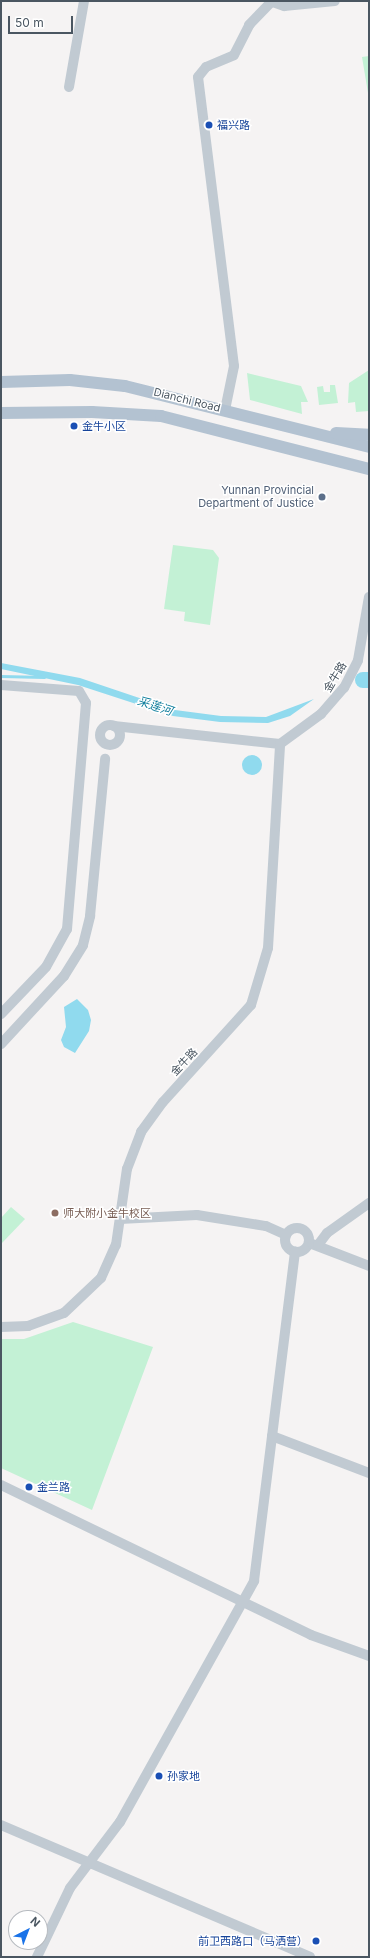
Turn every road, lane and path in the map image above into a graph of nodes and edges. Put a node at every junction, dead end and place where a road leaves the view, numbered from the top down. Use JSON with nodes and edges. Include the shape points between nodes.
{"nodes":[{"id":1,"x":84,"y":1,"type":"edge"},
{"id":2,"x":270,"y":1,"type":"edge"},
{"id":3,"x":335,"y":1,"type":"edge"},
{"id":4,"x":69,"y":87,"type":"dead end"},
{"id":5,"x":1,"y":382,"type":"edge"},
{"id":6,"x":225,"y":410,"type":"junction"},
{"id":7,"x":1,"y":412,"type":"edge"},
{"id":8,"x":286,"y":426,"type":"junction"},
{"id":9,"x":369,"y":435,"type":"edge"},
{"id":10,"x":281,"y":446,"type":"junction"},
{"id":11,"x":369,"y":447,"type":"edge"},
{"id":12,"x":369,"y":469,"type":"edge"},
{"id":13,"x":369,"y":475,"type":"edge"},
{"id":14,"x":369,"y":597,"type":"edge"},
{"id":15,"x":1,"y":686,"type":"edge"},
{"id":16,"x":114,"y":726,"type":"junction"},
{"id":17,"x":84,"y":727,"type":"junction"},
{"id":18,"x":139,"y":729,"type":"junction"},
{"id":19,"x":100,"y":734,"type":"junction"},
{"id":20,"x":117,"y":742,"type":"junction"},
{"id":21,"x":280,"y":744,"type":"junction"},
{"id":22,"x":105,"y":759,"type":"junction"},
{"id":23,"x":1,"y":1014,"type":"edge"},
{"id":24,"x":1,"y":1030,"type":"edge"},
{"id":25,"x":11,"y":1033,"type":"junction"},
{"id":26,"x":1,"y":1044,"type":"edge"},
{"id":27,"x":369,"y":1203,"type":"edge"},
{"id":28,"x":120,"y":1219,"type":"junction"},
{"id":29,"x":286,"y":1235,"type":"junction"},
{"id":30,"x":313,"y":1244,"type":"junction"},
{"id":31,"x":295,"y":1252,"type":"junction"},
{"id":32,"x":369,"y":1266,"type":"edge"},
{"id":33,"x":1,"y":1327,"type":"edge"},
{"id":34,"x":272,"y":1436,"type":"junction"},
{"id":35,"x":369,"y":1473,"type":"edge"},
{"id":36,"x":1,"y":1485,"type":"edge"},
{"id":37,"x":242,"y":1601,"type":"junction"},
{"id":38,"x":369,"y":1656,"type":"edge"},
{"id":39,"x":1,"y":1825,"type":"edge"},
{"id":40,"x":90,"y":1863,"type":"junction"},
{"id":41,"x":37,"y":1957,"type":"edge"},
{"id":42,"x":310,"y":1957,"type":"edge"}],
"edges":[{"from":1,"to":4,"type":"street"},
{"from":2,"to":3,"type":"street","via":[[293,6]]},
{"from":2,"to":6,"type":"street","via":[[249,25],[234,55],[206,67],[198,77],[234,366]]},
{"from":5,"to":6,"type":"main road","name":"Dianchi Road","via":[[105,383]]},
{"from":6,"to":8,"type":"main road","name":"Dianchi Road"},
{"from":7,"to":10,"type":"main road","name":"Dianchi Road","via":[[92,412],[161,416]]},
{"from":8,"to":9,"type":"main road"},
{"from":8,"to":11,"type":"main road","name":"Dianchi Road"},
{"from":10,"to":12,"type":"main road","name":"Dianchi Road"},
{"from":10,"to":13,"type":"main road"},
{"from":14,"to":21,"type":"street","name":"金牛路","via":[[358,660],[344,688],[321,714]]},
{"from":15,"to":17,"type":"street","via":[[79,691],[86,703]]},
{"from":16,"to":18,"type":"street"},
{"from":16,"to":19,"type":"street","via":[[106,726]]},
{"from":16,"to":20,"type":"street","via":[[120,734]]},
{"from":17,"to":19,"type":"street"},
{"from":17,"to":23,"type":"street","via":[[67,929],[46,967]]},
{"from":18,"to":20,"type":"street"},
{"from":18,"to":21,"type":"street"},
{"from":19,"to":20,"type":"street","via":[[106,744]]},
{"from":19,"to":22,"type":"street"},
{"from":20,"to":22,"type":"street"},
{"from":21,"to":28,"type":"street","name":"金牛路","via":[[273,906],[260,982],[244,1017],[162,1102],[141,1132],[127,1169]]},
{"from":22,"to":25,"type":"street","via":[[90,916],[83,945],[64,976]]},
{"from":24,"to":25,"type":"street"},
{"from":25,"to":26,"type":"street"},
{"from":27,"to":30,"type":"street"},
{"from":28,"to":29,"type":"street","via":[[197,1215],[266,1226]]},
{"from":28,"to":33,"type":"street","name":"金牛路","via":[[108,1264],[82,1300],[48,1321]]},
{"from":29,"to":30,"type":"street","via":[[300,1229]]},
{"from":29,"to":31,"type":"street","via":[[287,1248]]},
{"from":30,"to":31,"type":"street"},
{"from":30,"to":32,"type":"street"},
{"from":31,"to":34,"type":"street"},
{"from":34,"to":35,"type":"street"},
{"from":34,"to":37,"type":"street","via":[[256,1572]]},
{"from":36,"to":37,"type":"street"},
{"from":37,"to":38,"type":"street","via":[[312,1635]]},
{"from":37,"to":40,"type":"street","via":[[120,1822]]},
{"from":39,"to":40,"type":"street"},
{"from":40,"to":41,"type":"street","via":[[70,1888]]},
{"from":40,"to":42,"type":"street"}]}
